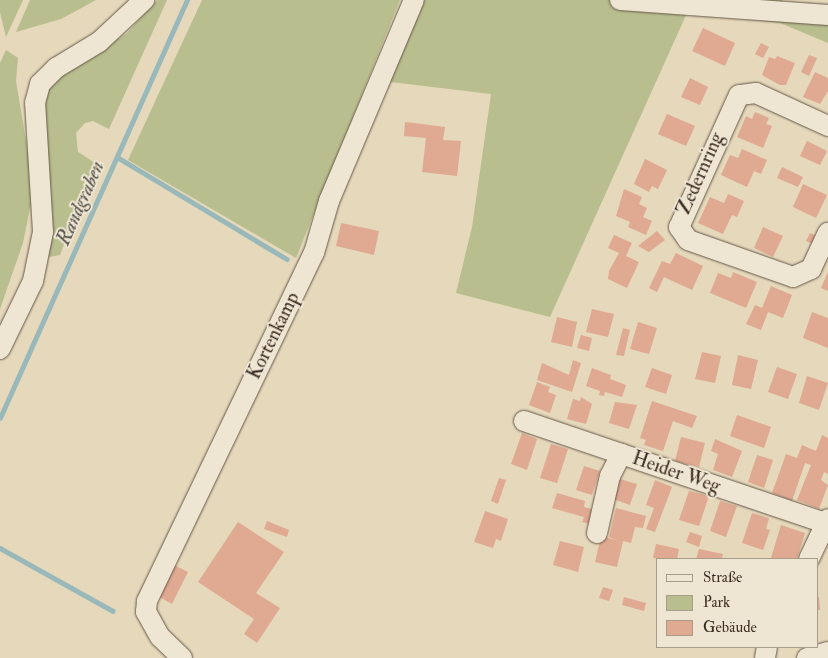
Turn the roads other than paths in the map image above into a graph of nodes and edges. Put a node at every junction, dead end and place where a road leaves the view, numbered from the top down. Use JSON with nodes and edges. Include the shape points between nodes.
{"nodes":[{"id":1,"x":144,"y":0,"type":"edge"},
{"id":2,"x":414,"y":0,"type":"edge"},
{"id":3,"x":620,"y":0,"type":"edge"},
{"id":4,"x":828,"y":15,"type":"edge"},
{"id":5,"x":828,"y":126,"type":"edge"},
{"id":6,"x":828,"y":233,"type":"edge"},
{"id":7,"x":0,"y":349,"type":"edge"},
{"id":8,"x":524,"y":421,"type":"dead end"},
{"id":9,"x":621,"y":454,"type":"junction"},
{"id":10,"x":827,"y":522,"type":"edge"},
{"id":11,"x":598,"y":533,"type":"dead end"},
{"id":12,"x":809,"y":558,"type":"edge"},
{"id":13,"x":828,"y":652,"type":"edge"},
{"id":14,"x":182,"y":658,"type":"edge"},
{"id":15,"x":806,"y":658,"type":"edge"}],
"edges":[{"from":1,"to":7,"type":"street","via":[[99,42],[56,68],[40,84],[35,103],[43,232],[33,281]]},
{"from":2,"to":14,"type":"street","name":"Kortenkamp","via":[[329,200],[314,253],[146,600],[146,612],[160,637]]},
{"from":3,"to":4,"type":"street"},
{"from":5,"to":6,"type":"street","name":"Zedernring","via":[[756,93],[739,94],[679,227],[688,240],[793,277],[811,269]]},
{"from":8,"to":9,"type":"street","name":"Heider Weg"},
{"from":9,"to":10,"type":"street","name":"Heider Weg"},
{"from":9,"to":11,"type":"street","via":[[610,476]]},
{"from":10,"to":12,"type":"street"},
{"from":13,"to":15,"type":"street"}]}
